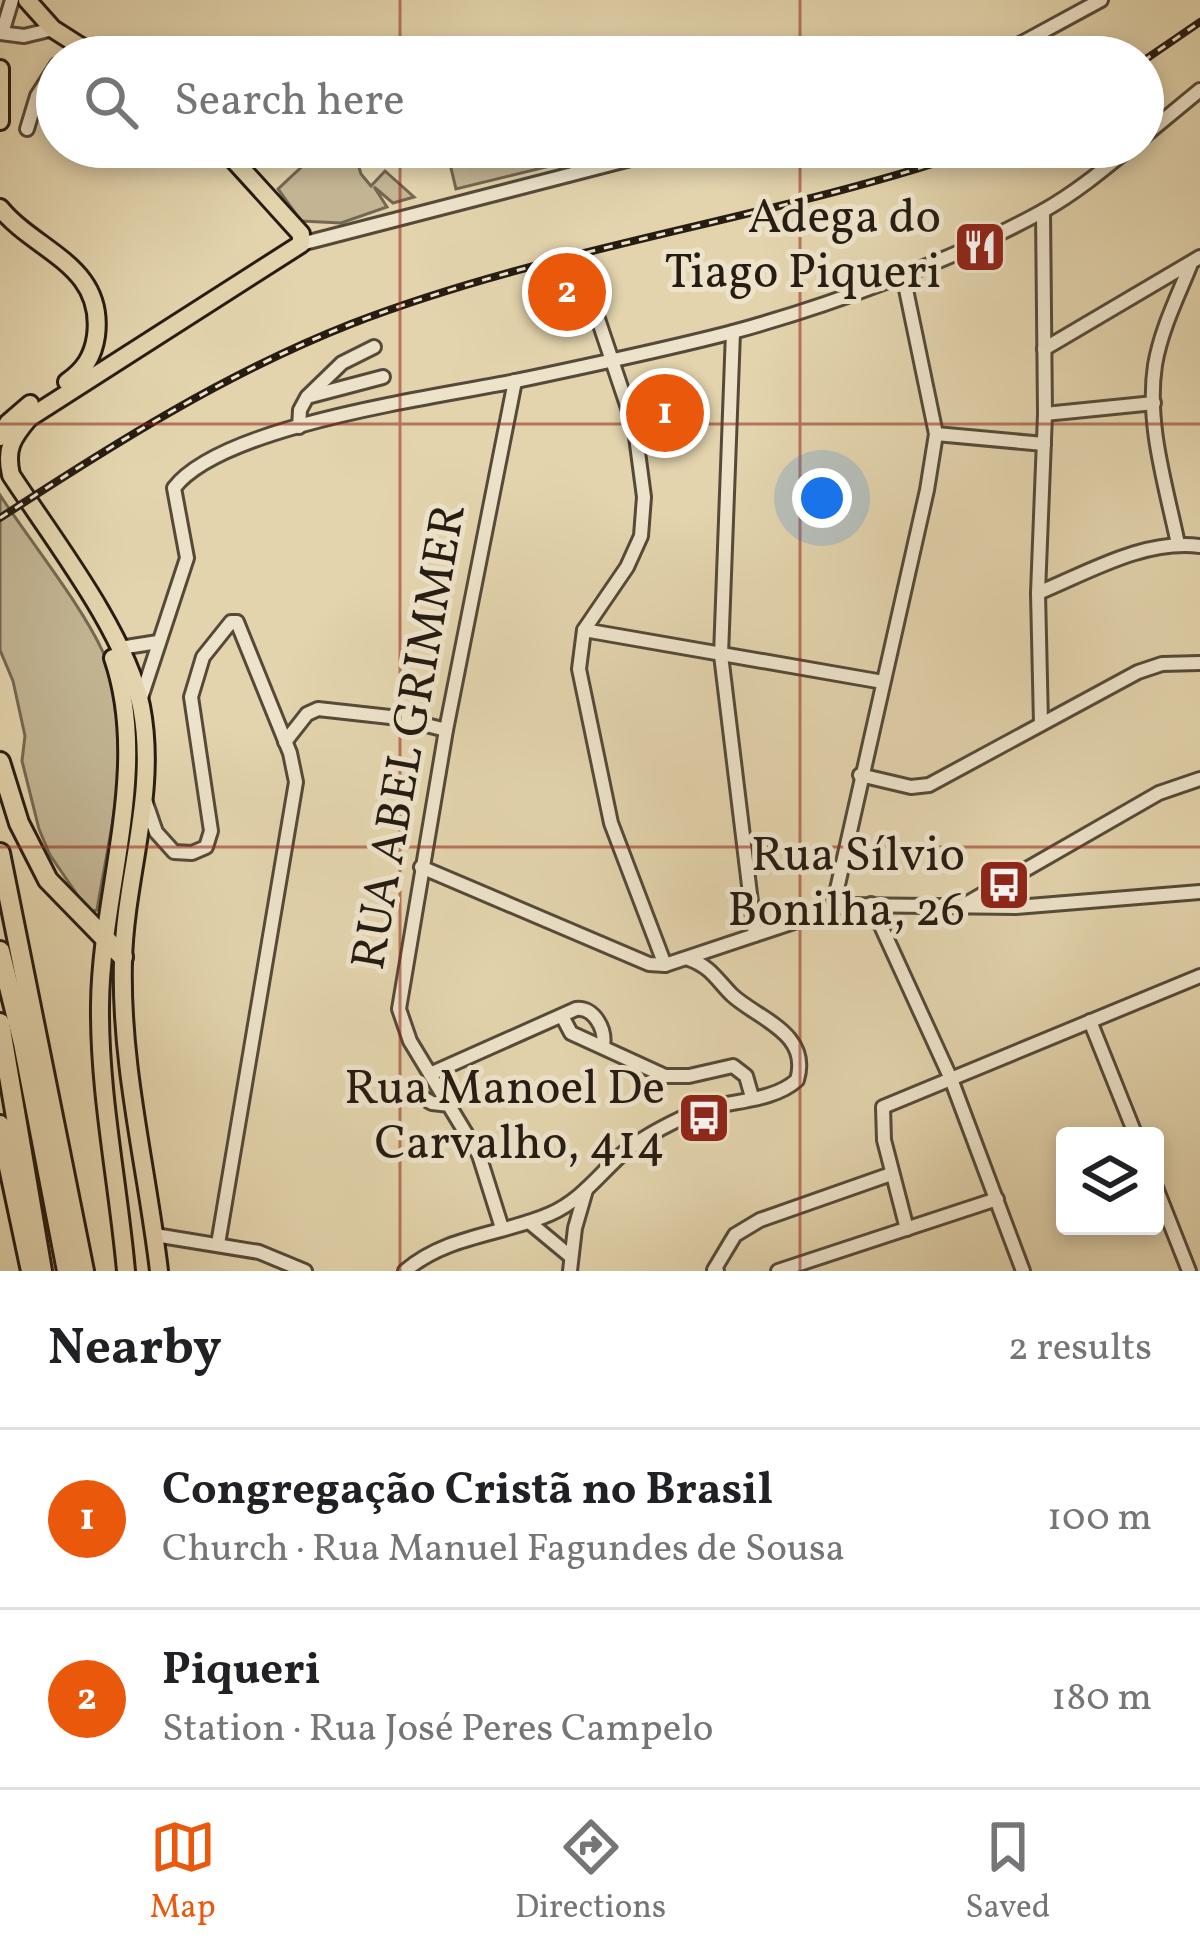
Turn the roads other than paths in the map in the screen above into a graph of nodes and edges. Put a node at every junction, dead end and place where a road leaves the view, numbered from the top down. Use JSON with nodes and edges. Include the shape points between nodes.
{"nodes":[{"id":1,"x":12,"y":0,"type":"edge"},
{"id":2,"x":27,"y":0,"type":"edge"},
{"id":3,"x":1101,"y":0,"type":"edge"},
{"id":4,"x":53,"y":29,"type":"junction"},
{"id":5,"x":1,"y":33,"type":"edge"},
{"id":6,"x":58,"y":36,"type":"edge"},
{"id":7,"x":1035,"y":36,"type":"edge"},
{"id":8,"x":0,"y":69,"type":"edge"},
{"id":9,"x":1200,"y":90,"type":"edge"},
{"id":10,"x":36,"y":99,"type":"edge"},
{"id":11,"x":1164,"y":120,"type":"edge"},
{"id":12,"x":0,"y":121,"type":"edge"},
{"id":13,"x":27,"y":129,"type":"dead end"},
{"id":14,"x":240,"y":168,"type":"edge"},
{"id":15,"x":594,"y":168,"type":"edge"},
{"id":16,"x":1102,"y":168,"type":"edge"},
{"id":17,"x":0,"y":208,"type":"edge"},
{"id":18,"x":1043,"y":211,"type":"junction"},
{"id":19,"x":301,"y":239,"type":"junction"},
{"id":20,"x":1195,"y":262,"type":"edge"},
{"id":21,"x":903,"y":274,"type":"junction"},
{"id":22,"x":592,"y":304,"type":"dead end"},
{"id":23,"x":733,"y":332,"type":"junction"},
{"id":24,"x":374,"y":347,"type":"dead end"},
{"id":25,"x":1044,"y":349,"type":"junction"},
{"id":26,"x":611,"y":360,"type":"junction"},
{"id":27,"x":96,"y":368,"type":"junction"},
{"id":28,"x":383,"y":377,"type":"dead end"},
{"id":29,"x":515,"y":381,"type":"junction"},
{"id":30,"x":307,"y":397,"type":"junction"},
{"id":31,"x":1154,"y":403,"type":"junction"},
{"id":32,"x":1045,"y":414,"type":"junction"},
{"id":33,"x":299,"y":427,"type":"junction"},
{"id":34,"x":936,"y":434,"type":"junction"},
{"id":35,"x":0,"y":437,"type":"edge"},
{"id":36,"x":1044,"y":444,"type":"junction"},
{"id":37,"x":0,"y":473,"type":"edge"},
{"id":38,"x":1178,"y":544,"type":"junction"},
{"id":39,"x":1200,"y":547,"type":"edge"},
{"id":40,"x":1038,"y":593,"type":"junction"},
{"id":41,"x":584,"y":629,"type":"junction"},
{"id":42,"x":158,"y":642,"type":"junction"},
{"id":43,"x":120,"y":648,"type":"junction"},
{"id":44,"x":721,"y":655,"type":"junction"},
{"id":45,"x":1200,"y":663,"type":"edge"},
{"id":46,"x":883,"y":682,"type":"junction"},
{"id":47,"x":140,"y":701,"type":"junction"},
{"id":48,"x":1041,"y":724,"type":"junction"},
{"id":49,"x":446,"y":730,"type":"junction"},
{"id":50,"x":285,"y":742,"type":"junction"},
{"id":51,"x":0,"y":762,"type":"edge"},
{"id":52,"x":860,"y":776,"type":"junction"},
{"id":53,"x":1200,"y":779,"type":"edge"},
{"id":54,"x":146,"y":802,"type":"junction"},
{"id":55,"x":0,"y":853,"type":"edge"},
{"id":56,"x":421,"y":867,"type":"junction"},
{"id":57,"x":1200,"y":892,"type":"edge"},
{"id":58,"x":871,"y":904,"type":"junction"},
{"id":59,"x":962,"y":906,"type":"junction"},
{"id":60,"x":833,"y":907,"type":"junction"},
{"id":61,"x":104,"y":934,"type":"junction"},
{"id":62,"x":755,"y":934,"type":"junction"},
{"id":63,"x":731,"y":944,"type":"junction"},
{"id":64,"x":0,"y":951,"type":"edge"},
{"id":65,"x":123,"y":957,"type":"junction"},
{"id":66,"x":689,"y":958,"type":"junction"},
{"id":67,"x":665,"y":965,"type":"junction"},
{"id":68,"x":718,"y":976,"type":"junction"},
{"id":69,"x":1200,"y":976,"type":"edge"},
{"id":70,"x":562,"y":1016,"type":"junction"},
{"id":71,"x":1090,"y":1021,"type":"junction"},
{"id":72,"x":0,"y":1022,"type":"edge"},
{"id":73,"x":603,"y":1046,"type":"junction"},
{"id":74,"x":430,"y":1074,"type":"junction"},
{"id":75,"x":951,"y":1079,"type":"junction"},
{"id":76,"x":408,"y":1089,"type":"dead end"},
{"id":77,"x":752,"y":1097,"type":"junction"},
{"id":78,"x":450,"y":1106,"type":"junction"},
{"id":79,"x":0,"y":1125,"type":"edge"},
{"id":80,"x":1132,"y":1127,"type":"edge"},
{"id":81,"x":891,"y":1174,"type":"junction"},
{"id":82,"x":586,"y":1190,"type":"junction"},
{"id":83,"x":997,"y":1199,"type":"junction"},
{"id":84,"x":1164,"y":1208,"type":"edge"},
{"id":85,"x":121,"y":1219,"type":"junction"},
{"id":86,"x":529,"y":1222,"type":"junction"},
{"id":87,"x":502,"y":1228,"type":"junction"},
{"id":88,"x":907,"y":1229,"type":"junction"},
{"id":89,"x":155,"y":1235,"type":"junction"},
{"id":90,"x":218,"y":1244,"type":"junction"},
{"id":91,"x":570,"y":1256,"type":"junction"},
{"id":92,"x":31,"y":1271,"type":"edge"},
{"id":93,"x":41,"y":1271,"type":"edge"},
{"id":94,"x":67,"y":1271,"type":"edge"},
{"id":95,"x":84,"y":1271,"type":"edge"},
{"id":96,"x":126,"y":1271,"type":"edge"},
{"id":97,"x":159,"y":1271,"type":"edge"},
{"id":98,"x":305,"y":1271,"type":"edge"},
{"id":99,"x":405,"y":1271,"type":"edge"},
{"id":100,"x":570,"y":1271,"type":"edge"},
{"id":101,"x":717,"y":1271,"type":"edge"},
{"id":102,"x":778,"y":1271,"type":"edge"},
{"id":103,"x":1023,"y":1271,"type":"edge"},
{"id":104,"x":1189,"y":1271,"type":"edge"}],
"edges":[{"from":1,"to":5,"type":"street"},
{"from":2,"to":4,"type":"main road"},
{"from":3,"to":7,"type":"street"},
{"from":4,"to":5,"type":"street"},
{"from":4,"to":6,"type":"main road"},
{"from":8,"to":12,"type":"main road"},
{"from":9,"to":11,"type":"street"},
{"from":10,"to":13,"type":"street"},
{"from":14,"to":19,"type":"main road"},
{"from":15,"to":19,"type":"street"},
{"from":16,"to":18,"type":"street"},
{"from":17,"to":27,"type":"main road","via":[[89,288]]},
{"from":18,"to":21,"type":"street"},
{"from":18,"to":25,"type":"street"},
{"from":19,"to":27,"type":"main road"},
{"from":20,"to":25,"type":"street"},
{"from":20,"to":31,"type":"street","via":[[1164,331]]},
{"from":21,"to":23,"type":"street"},
{"from":21,"to":34,"type":"street"},
{"from":22,"to":26,"type":"street"},
{"from":23,"to":26,"type":"street"},
{"from":23,"to":44,"type":"street"},
{"from":24,"to":30,"type":"street","via":[[342,363]]},
{"from":25,"to":32,"type":"street"},
{"from":26,"to":29,"type":"street"},
{"from":26,"to":41,"type":"street","via":[[642,467],[640,536]]},
{"from":27,"to":35,"type":"main road","via":[[26,406]]},
{"from":27,"to":43,"type":"main road","via":[[29,418],[7,458]]},
{"from":28,"to":30,"type":"street"},
{"from":29,"to":33,"type":"street"},
{"from":29,"to":49,"type":"street","name":"RUA ABEL GRIMMER"},
{"from":30,"to":33,"type":"street"},
{"from":31,"to":32,"type":"street"},
{"from":31,"to":38,"type":"street"},
{"from":32,"to":36,"type":"street"},
{"from":33,"to":42,"type":"street","via":[[249,442],[178,482],[187,558]]},
{"from":34,"to":36,"type":"street"},
{"from":34,"to":46,"type":"street"},
{"from":36,"to":40,"type":"street"},
{"from":37,"to":61,"type":"main road","via":[[79,596],[118,675],[128,738]]},
{"from":38,"to":39,"type":"street"},
{"from":38,"to":40,"type":"street"},
{"from":40,"to":48,"type":"street"},
{"from":41,"to":44,"type":"street"},
{"from":41,"to":67,"type":"street","via":[[579,669],[611,823]]},
{"from":42,"to":43,"type":"street"},
{"from":42,"to":47,"type":"street"},
{"from":43,"to":47,"type":"main road"},
{"from":44,"to":46,"type":"street"},
{"from":44,"to":62,"type":"street"},
{"from":45,"to":48,"type":"street","via":[[1138,672]]},
{"from":46,"to":52,"type":"street"},
{"from":47,"to":54,"type":"main road"},
{"from":48,"to":52,"type":"street","via":[[929,785]]},
{"from":49,"to":50,"type":"street","via":[[317,709]]},
{"from":49,"to":56,"type":"street","name":"RUA ABEL GRIMMER"},
{"from":50,"to":54,"type":"street","via":[[231,622],[203,657],[191,697],[211,831],[206,847],[174,852]]},
{"from":50,"to":90,"type":"street","via":[[294,796]]},
{"from":51,"to":61,"type":"highway","via":[[41,869]]},
{"from":52,"to":60,"type":"street"},
{"from":53,"to":59,"type":"street","via":[[1159,793]]},
{"from":54,"to":65,"type":"main road"},
{"from":55,"to":95,"type":"highway"},
{"from":56,"to":67,"type":"street"},
{"from":56,"to":74,"type":"street","name":"RUA ABEL GRIMMER","via":[[399,1009]]},
{"from":57,"to":59,"type":"street"},
{"from":58,"to":59,"type":"street"},
{"from":58,"to":60,"type":"street"},
{"from":58,"to":75,"type":"street"},
{"from":60,"to":62,"type":"street"},
{"from":61,"to":65,"type":"highway"},
{"from":61,"to":85,"type":"main road","via":[[104,1091]]},
{"from":62,"to":63,"type":"street"},
{"from":63,"to":66,"type":"street"},
{"from":63,"to":68,"type":"street"},
{"from":64,"to":94,"type":"highway"},
{"from":65,"to":89,"type":"main road","via":[[123,1014]]},
{"from":66,"to":67,"type":"street"},
{"from":66,"to":68,"type":"street"},
{"from":68,"to":77,"type":"street","via":[[787,1035],[800,1063],[792,1085]]},
{"from":69,"to":71,"type":"street"},
{"from":70,"to":73,"type":"street","via":[[569,1031]]},
{"from":70,"to":73,"type":"street","via":[[589,1010]]},
{"from":70,"to":74,"type":"street"},
{"from":71,"to":75,"type":"street"},
{"from":71,"to":80,"type":"street"},
{"from":72,"to":93,"type":"highway"},
{"from":73,"to":77,"type":"street","via":[[664,1076],[734,1066]]},
{"from":74,"to":78,"type":"street","name":"RUA ABEL GRIMMER"},
{"from":75,"to":81,"type":"street","via":[[881,1114]]},
{"from":75,"to":83,"type":"street"},
{"from":76,"to":78,"type":"street"},
{"from":77,"to":82,"type":"street","via":[[660,1128]]},
{"from":78,"to":87,"type":"street","name":"RUA ABEL GRIMMER","via":[[479,1155]]},
{"from":79,"to":92,"type":"highway"},
{"from":81,"to":88,"type":"street"},
{"from":81,"to":101,"type":"street","via":[[760,1220],[734,1235]]},
{"from":82,"to":86,"type":"street"},
{"from":82,"to":91,"type":"street"},
{"from":83,"to":88,"type":"street"},
{"from":83,"to":103,"type":"street"},
{"from":84,"to":104,"type":"street"},
{"from":85,"to":89,"type":"main road"},
{"from":85,"to":96,"type":"main road"},
{"from":86,"to":87,"type":"street"},
{"from":86,"to":91,"type":"street"},
{"from":87,"to":99,"type":"street","via":[[457,1241]]},
{"from":88,"to":102,"type":"street"},
{"from":89,"to":90,"type":"street"},
{"from":89,"to":97,"type":"main road"},
{"from":90,"to":98,"type":"street"},
{"from":91,"to":100,"type":"street"}]}
